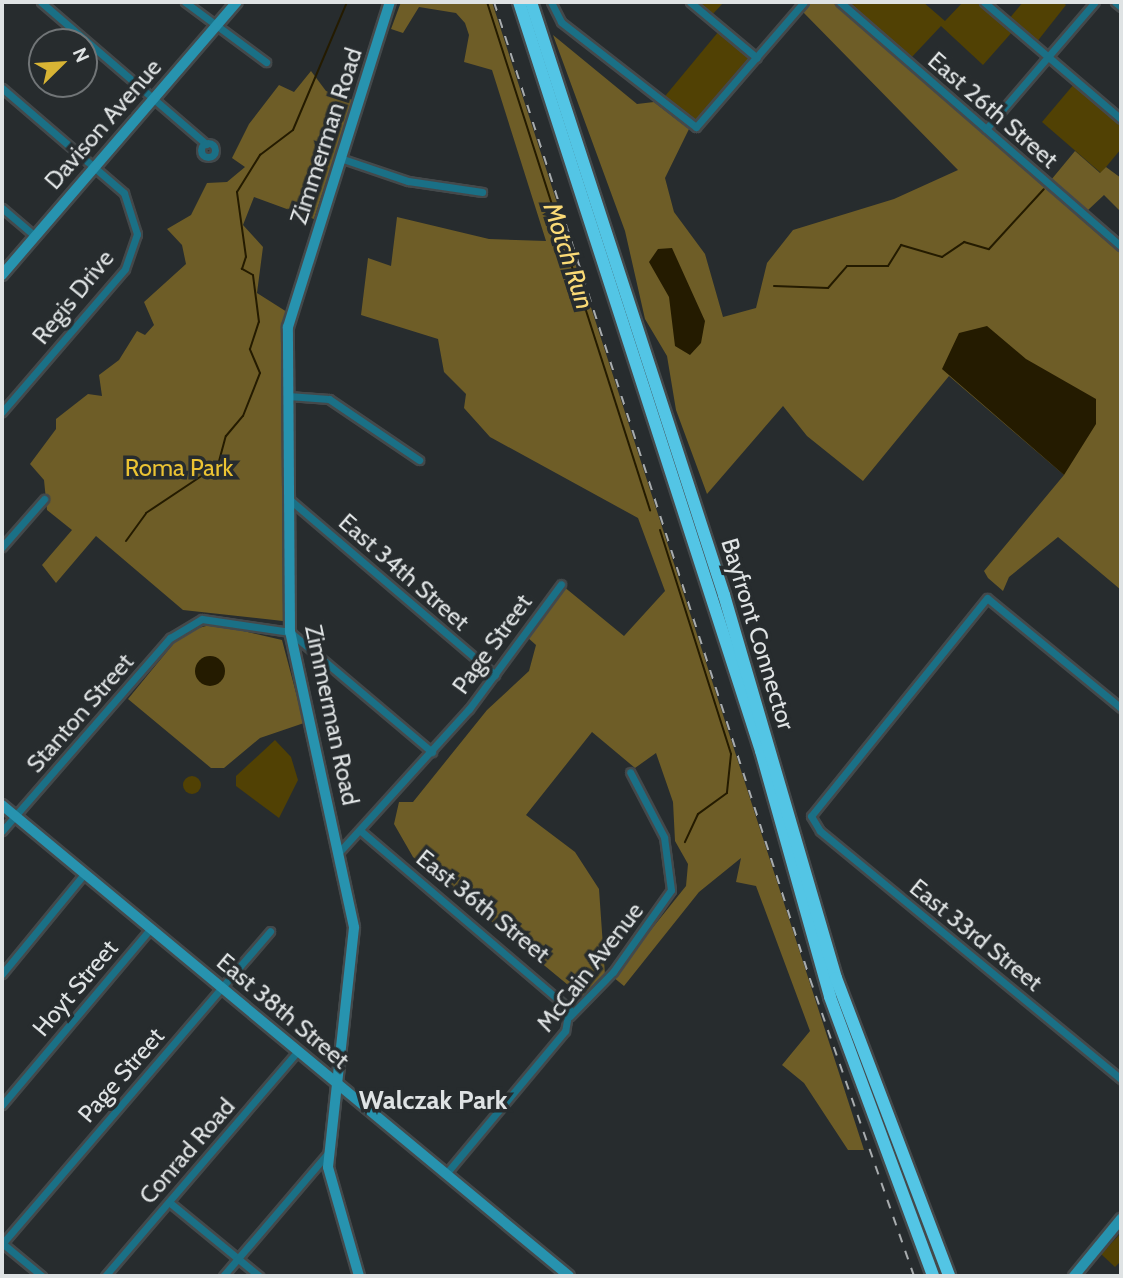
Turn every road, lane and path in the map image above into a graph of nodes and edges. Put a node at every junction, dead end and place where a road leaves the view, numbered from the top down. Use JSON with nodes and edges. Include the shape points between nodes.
{"nodes":[{"id":1,"x":41,"y":2,"type":"edge"},
{"id":2,"x":185,"y":2,"type":"edge"},
{"id":3,"x":237,"y":2,"type":"edge"},
{"id":4,"x":390,"y":2,"type":"edge"},
{"id":5,"x":519,"y":2,"type":"edge"},
{"id":6,"x":531,"y":2,"type":"edge"},
{"id":7,"x":690,"y":2,"type":"edge"},
{"id":8,"x":804,"y":2,"type":"edge"},
{"id":9,"x":840,"y":2,"type":"edge"},
{"id":10,"x":984,"y":2,"type":"edge"},
{"id":11,"x":1096,"y":2,"type":"edge"},
{"id":12,"x":1115,"y":2,"type":"edge"},
{"id":13,"x":551,"y":5,"type":"edge"},
{"id":14,"x":1121,"y":7,"type":"edge"},
{"id":15,"x":215,"y":27,"type":"junction"},
{"id":16,"x":1048,"y":57,"type":"junction"},
{"id":17,"x":757,"y":58,"type":"junction"},
{"id":18,"x":266,"y":62,"type":"dead end"},
{"id":19,"x":2,"y":88,"type":"edge"},
{"id":20,"x":154,"y":95,"type":"junction"},
{"id":21,"x":1121,"y":119,"type":"edge"},
{"id":22,"x":986,"y":129,"type":"junction"},
{"id":23,"x":206,"y":144,"type":"dead end"},
{"id":24,"x":341,"y":158,"type":"junction"},
{"id":25,"x":94,"y":166,"type":"junction"},
{"id":26,"x":482,"y":192,"type":"dead end"},
{"id":27,"x":2,"y":208,"type":"edge"},
{"id":28,"x":35,"y":236,"type":"junction"},
{"id":29,"x":1121,"y":245,"type":"edge"},
{"id":30,"x":2,"y":275,"type":"edge"},
{"id":31,"x":288,"y":396,"type":"junction"},
{"id":32,"x":2,"y":412,"type":"edge"},
{"id":33,"x":419,"y":460,"type":"dead end"},
{"id":34,"x":44,"y":499,"type":"dead end"},
{"id":35,"x":288,"y":499,"type":"junction"},
{"id":36,"x":2,"y":547,"type":"edge"},
{"id":37,"x":561,"y":584,"type":"dead end"},
{"id":38,"x":290,"y":632,"type":"junction"},
{"id":39,"x":495,"y":675,"type":"junction"},
{"id":40,"x":1121,"y":708,"type":"edge"},
{"id":41,"x":432,"y":752,"type":"junction"},
{"id":42,"x":631,"y":772,"type":"dead end"},
{"id":43,"x":2,"y":805,"type":"edge"},
{"id":44,"x":15,"y":816,"type":"junction"},
{"id":45,"x":2,"y":831,"type":"edge"},
{"id":46,"x":362,"y":832,"type":"junction"},
{"id":47,"x":341,"y":850,"type":"junction"},
{"id":48,"x":84,"y":874,"type":"junction"},
{"id":49,"x":151,"y":928,"type":"junction"},
{"id":50,"x":270,"y":931,"type":"dead end"},
{"id":51,"x":2,"y":974,"type":"edge"},
{"id":52,"x":222,"y":988,"type":"junction"},
{"id":53,"x":570,"y":1016,"type":"junction"},
{"id":54,"x":298,"y":1051,"type":"junction"},
{"id":55,"x":1121,"y":1079,"type":"edge"},
{"id":56,"x":337,"y":1083,"type":"junction"},
{"id":57,"x":2,"y":1105,"type":"edge"},
{"id":58,"x":328,"y":1153,"type":"junction"},
{"id":59,"x":445,"y":1175,"type":"junction"},
{"id":60,"x":169,"y":1202,"type":"junction"},
{"id":61,"x":1121,"y":1219,"type":"edge"},
{"id":62,"x":915,"y":1228,"type":"junction"},
{"id":63,"x":2,"y":1243,"type":"edge"},
{"id":64,"x":239,"y":1258,"type":"junction"},
{"id":65,"x":42,"y":1276,"type":"edge"},
{"id":66,"x":105,"y":1276,"type":"edge"},
{"id":67,"x":223,"y":1276,"type":"edge"},
{"id":68,"x":260,"y":1276,"type":"edge"},
{"id":69,"x":359,"y":1276,"type":"edge"},
{"id":70,"x":569,"y":1276,"type":"edge"},
{"id":71,"x":933,"y":1276,"type":"edge"},
{"id":72,"x":941,"y":1276,"type":"edge"},
{"id":73,"x":949,"y":1276,"type":"edge"},
{"id":74,"x":1074,"y":1276,"type":"edge"}],
"edges":[{"from":1,"to":20,"type":"street"},
{"from":2,"to":15,"type":"street"},
{"from":3,"to":15,"type":"street","name":"Davison Avenue"},
{"from":4,"to":24,"type":"street","name":"Zimmerman Road"},
{"from":5,"to":62,"type":"highway","name":"Bayfront Connector","via":[[761,751],[830,997]]},
{"from":6,"to":73,"type":"highway","name":"Bayfront Connector","via":[[748,670],[836,978]]},
{"from":7,"to":17,"type":"street"},
{"from":8,"to":17,"type":"street"},
{"from":9,"to":22,"type":"street","name":"East 26th Street"},
{"from":10,"to":16,"type":"street"},
{"from":11,"to":16,"type":"street"},
{"from":12,"to":14,"type":"street"},
{"from":13,"to":17,"type":"street","via":[[654,99],[696,127]]},
{"from":15,"to":18,"type":"street"},
{"from":15,"to":20,"type":"street","name":"Davison Avenue"},
{"from":16,"to":21,"type":"street"},
{"from":16,"to":22,"type":"street"},
{"from":19,"to":25,"type":"street","name":"Regis Drive"},
{"from":20,"to":23,"type":"street"},
{"from":20,"to":25,"type":"street","name":"Davison Avenue"},
{"from":22,"to":29,"type":"street","name":"East 26th Street"},
{"from":24,"to":26,"type":"street","via":[[408,181]]},
{"from":24,"to":31,"type":"street","name":"Zimmerman Road","via":[[289,322]]},
{"from":25,"to":28,"type":"street","name":"Davison Avenue"},
{"from":25,"to":32,"type":"street","name":"Regis Drive","via":[[133,208],[137,234],[131,259]]},
{"from":27,"to":28,"type":"street"},
{"from":28,"to":30,"type":"street","name":"Davison Avenue"},
{"from":31,"to":33,"type":"street","via":[[328,399]]},
{"from":31,"to":35,"type":"street","name":"Zimmerman Road"},
{"from":34,"to":36,"type":"street"},
{"from":35,"to":38,"type":"street","name":"Zimmerman Road"},
{"from":35,"to":39,"type":"street","name":"East 34th Street"},
{"from":37,"to":39,"type":"street","name":"Page Street"},
{"from":38,"to":41,"type":"street"},
{"from":38,"to":44,"type":"street","name":"Stanton Street","via":[[215,619],[188,623]]},
{"from":38,"to":47,"type":"street","name":"Zimmerman Road"},
{"from":39,"to":41,"type":"street","name":"Page Street"},
{"from":40,"to":55,"type":"street","name":"East 33rd Street","via":[[987,598],[811,816],[820,831]]},
{"from":41,"to":46,"type":"street","name":"Page Street"},
{"from":42,"to":53,"type":"street","name":"McCain Avenue","via":[[661,829],[673,874],[671,890],[650,924]]},
{"from":43,"to":44,"type":"street","name":"East 38th Street"},
{"from":44,"to":45,"type":"street","name":"Stanton Street"},
{"from":44,"to":48,"type":"street","name":"East 38th Street"},
{"from":46,"to":47,"type":"street","name":"Page Street"},
{"from":46,"to":53,"type":"street","name":"East 36th Street","via":[[559,994]]},
{"from":47,"to":56,"type":"street","name":"Zimmerman Road","via":[[354,928]]},
{"from":48,"to":49,"type":"street","name":"East 38th Street"},
{"from":48,"to":51,"type":"street"},
{"from":49,"to":52,"type":"street","name":"East 38th Street"},
{"from":49,"to":57,"type":"street","name":"Hoyt Street"},
{"from":50,"to":52,"type":"street","name":"Page Street"},
{"from":52,"to":54,"type":"street","name":"East 38th Street"},
{"from":52,"to":63,"type":"street","name":"Page Street"},
{"from":53,"to":59,"type":"street","name":"McCain Avenue","via":[[565,1031]]},
{"from":54,"to":56,"type":"street","name":"East 38th Street"},
{"from":54,"to":60,"type":"street","name":"Conrad Road"},
{"from":56,"to":58,"type":"street","name":"Zimmerman Road"},
{"from":56,"to":59,"type":"street","name":"East 38th Street"},
{"from":58,"to":64,"type":"street"},
{"from":58,"to":69,"type":"street","name":"Zimmerman Road","via":[[334,1199]]},
{"from":59,"to":70,"type":"street","name":"East 38th Street"},
{"from":60,"to":64,"type":"street"},
{"from":60,"to":66,"type":"street","name":"Conrad Road"},
{"from":61,"to":74,"type":"street"},
{"from":62,"to":71,"type":"highway","name":"Bayfront Connector"},
{"from":62,"to":72,"type":"highway"},
{"from":63,"to":65,"type":"street"},
{"from":64,"to":67,"type":"street"},
{"from":64,"to":68,"type":"street"}]}
